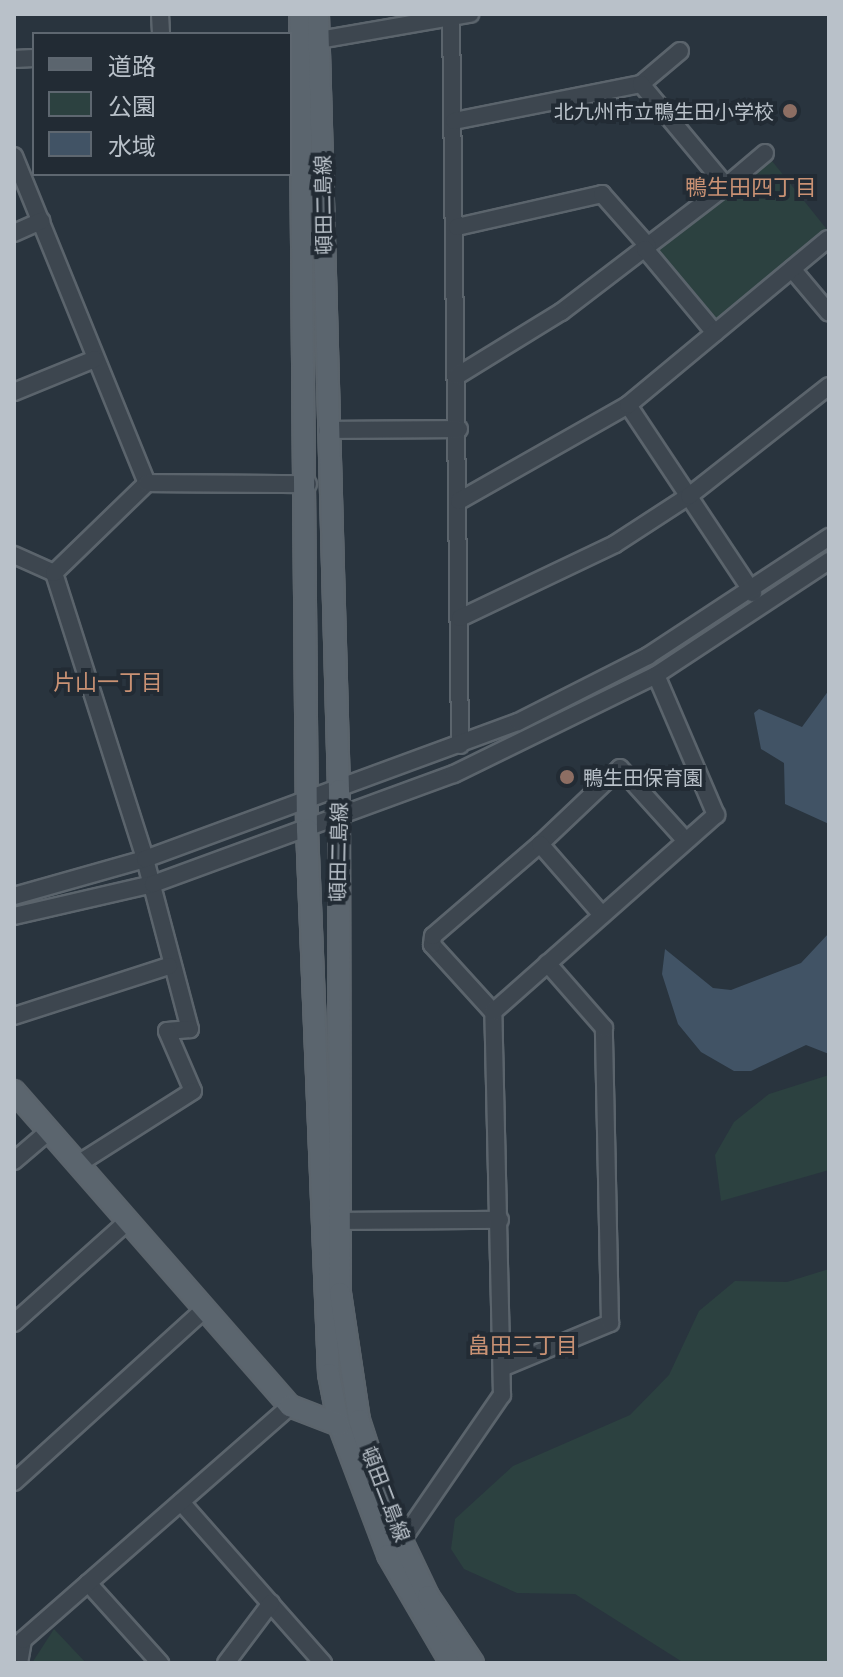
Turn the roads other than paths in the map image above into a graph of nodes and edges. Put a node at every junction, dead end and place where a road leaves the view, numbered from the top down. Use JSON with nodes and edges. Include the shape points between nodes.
{"nodes":[{"id":1,"x":300,"y":14,"type":"edge"},
{"id":2,"x":318,"y":14,"type":"edge"},
{"id":3,"x":470,"y":14,"type":"edge"},
{"id":4,"x":452,"y":16,"type":"edge"},
{"id":5,"x":304,"y":43,"type":"edge"},
{"id":6,"x":680,"y":51,"type":"dead end"},
{"id":7,"x":641,"y":84,"type":"junction"},
{"id":8,"x":454,"y":121,"type":"junction"},
{"id":9,"x":765,"y":153,"type":"dead end"},
{"id":10,"x":14,"y":156,"type":"edge"},
{"id":11,"x":726,"y":186,"type":"junction"},
{"id":12,"x":41,"y":221,"type":"junction"},
{"id":13,"x":457,"y":227,"type":"junction"},
{"id":14,"x":14,"y":233,"type":"edge"},
{"id":15,"x":828,"y":239,"type":"edge"},
{"id":16,"x":646,"y":248,"type":"junction"},
{"id":17,"x":792,"y":269,"type":"junction"},
{"id":18,"x":829,"y":313,"type":"edge"},
{"id":19,"x":715,"y":333,"type":"junction"},
{"id":20,"x":95,"y":359,"type":"junction"},
{"id":21,"x":457,"y":376,"type":"junction"},
{"id":22,"x":829,"y":386,"type":"edge"},
{"id":23,"x":14,"y":392,"type":"edge"},
{"id":24,"x":628,"y":405,"type":"junction"},
{"id":25,"x":459,"y":429,"type":"junction"},
{"id":26,"x":327,"y":430,"type":"junction"},
{"id":27,"x":147,"y":483,"type":"junction"},
{"id":28,"x":308,"y":484,"type":"junction"},
{"id":29,"x":689,"y":496,"type":"junction"},
{"id":30,"x":459,"y":501,"type":"junction"},
{"id":31,"x":829,"y":537,"type":"edge"},
{"id":32,"x":14,"y":555,"type":"edge"},
{"id":33,"x":829,"y":561,"type":"edge"},
{"id":34,"x":54,"y":573,"type":"junction"},
{"id":35,"x":753,"y":593,"type":"junction"},
{"id":36,"x":460,"y":618,"type":"junction"},
{"id":37,"x":656,"y":675,"type":"junction"},
{"id":38,"x":460,"y":745,"type":"junction"},
{"id":39,"x":339,"y":790,"type":"junction"},
{"id":40,"x":310,"y":800,"type":"junction"},
{"id":41,"x":337,"y":819,"type":"junction"},
{"id":42,"x":307,"y":829,"type":"junction"},
{"id":43,"x":686,"y":841,"type":"junction"},
{"id":44,"x":540,"y":844,"type":"junction"},
{"id":45,"x":145,"y":859,"type":"junction"},
{"id":46,"x":153,"y":884,"type":"junction"},
{"id":47,"x":14,"y":896,"type":"edge"},
{"id":48,"x":602,"y":915,"type":"junction"},
{"id":49,"x":14,"y":916,"type":"edge"},
{"id":50,"x":547,"y":963,"type":"junction"},
{"id":51,"x":169,"y":966,"type":"junction"},
{"id":52,"x":493,"y":1012,"type":"junction"},
{"id":53,"x":14,"y":1016,"type":"edge"},
{"id":54,"x":14,"y":1091,"type":"edge"},
{"id":55,"x":49,"y":1131,"type":"junction"},
{"id":56,"x":14,"y":1161,"type":"edge"},
{"id":57,"x":78,"y":1164,"type":"junction"},
{"id":58,"x":500,"y":1220,"type":"junction"},
{"id":59,"x":339,"y":1221,"type":"junction"},
{"id":60,"x":126,"y":1223,"type":"junction"},
{"id":61,"x":204,"y":1310,"type":"junction"},
{"id":62,"x":14,"y":1323,"type":"edge"},
{"id":63,"x":504,"y":1367,"type":"junction"},
{"id":64,"x":290,"y":1406,"type":"junction"},
{"id":65,"x":339,"y":1425,"type":"junction"},
{"id":66,"x":14,"y":1482,"type":"edge"},
{"id":67,"x":181,"y":1502,"type":"junction"},
{"id":68,"x":396,"y":1549,"type":"junction"},
{"id":69,"x":88,"y":1583,"type":"junction"},
{"id":70,"x":271,"y":1603,"type":"junction"},
{"id":71,"x":18,"y":1635,"type":"edge"},
{"id":72,"x":19,"y":1663,"type":"edge"},
{"id":73,"x":160,"y":1663,"type":"edge"},
{"id":74,"x":226,"y":1663,"type":"edge"},
{"id":75,"x":323,"y":1663,"type":"edge"},
{"id":76,"x":451,"y":1663,"type":"edge"},
{"id":77,"x":473,"y":1663,"type":"edge"}],
"edges":[{"from":1,"to":5,"type":"main road","name":"頓田二島線"},
{"from":2,"to":5,"type":"main road","name":"頓田二島線"},
{"from":3,"to":4,"type":"street"},
{"from":4,"to":5,"type":"street"},
{"from":4,"to":8,"type":"street"},
{"from":5,"to":26,"type":"main road","name":"頓田二島線"},
{"from":5,"to":28,"type":"main road","name":"頓田二島線"},
{"from":6,"to":7,"type":"street"},
{"from":7,"to":8,"type":"street"},
{"from":7,"to":11,"type":"street"},
{"from":8,"to":13,"type":"street"},
{"from":9,"to":11,"type":"street"},
{"from":10,"to":12,"type":"street"},
{"from":11,"to":16,"type":"street"},
{"from":12,"to":14,"type":"street"},
{"from":12,"to":20,"type":"street"},
{"from":13,"to":16,"type":"street","via":[[602,194]]},
{"from":13,"to":21,"type":"street"},
{"from":15,"to":17,"type":"street"},
{"from":16,"to":19,"type":"street"},
{"from":16,"to":21,"type":"street","via":[[561,312]]},
{"from":17,"to":18,"type":"street"},
{"from":17,"to":19,"type":"street"},
{"from":19,"to":24,"type":"street"},
{"from":20,"to":23,"type":"street"},
{"from":20,"to":27,"type":"street"},
{"from":21,"to":25,"type":"street"},
{"from":22,"to":29,"type":"street"},
{"from":24,"to":29,"type":"street"},
{"from":24,"to":30,"type":"street"},
{"from":25,"to":26,"type":"street"},
{"from":25,"to":30,"type":"street"},
{"from":26,"to":39,"type":"main road","name":"頓田二島線"},
{"from":27,"to":28,"type":"street"},
{"from":27,"to":34,"type":"street"},
{"from":28,"to":40,"type":"main road","name":"頓田二島線"},
{"from":29,"to":35,"type":"street"},
{"from":29,"to":36,"type":"street","via":[[531,590]]},
{"from":30,"to":36,"type":"street"},
{"from":31,"to":35,"type":"street"},
{"from":32,"to":34,"type":"street"},
{"from":33,"to":37,"type":"street"},
{"from":34,"to":45,"type":"street"},
{"from":35,"to":38,"type":"street","via":[[635,663]]},
{"from":36,"to":38,"type":"street"},
{"from":37,"to":41,"type":"street","via":[[454,774]]},
{"from":37,"to":43,"type":"street","via":[[716,815]]},
{"from":38,"to":39,"type":"street"},
{"from":39,"to":40,"type":"street"},
{"from":39,"to":41,"type":"main road","name":"頓田二島線"},
{"from":40,"to":42,"type":"main road","name":"頓田二島線"},
{"from":40,"to":45,"type":"street"},
{"from":41,"to":42,"type":"street"},
{"from":41,"to":59,"type":"main road","name":"頓田二島線"},
{"from":42,"to":46,"type":"street"},
{"from":42,"to":65,"type":"main road","name":"頓田二島線","via":[[329,1374]]},
{"from":43,"to":44,"type":"street","via":[[620,768]]},
{"from":43,"to":48,"type":"street"},
{"from":44,"to":48,"type":"street"},
{"from":44,"to":52,"type":"street","via":[[433,936],[432,945]]},
{"from":45,"to":46,"type":"street"},
{"from":45,"to":47,"type":"street"},
{"from":46,"to":49,"type":"street"},
{"from":46,"to":51,"type":"street"},
{"from":48,"to":50,"type":"street"},
{"from":50,"to":52,"type":"street"},
{"from":50,"to":63,"type":"street","via":[[604,1028],[610,1323]]},
{"from":51,"to":53,"type":"street"},
{"from":51,"to":57,"type":"street","via":[[190,1029],[167,1031],[193,1091]]},
{"from":52,"to":58,"type":"street"},
{"from":54,"to":55,"type":"main road"},
{"from":55,"to":56,"type":"street"},
{"from":55,"to":57,"type":"main road"},
{"from":57,"to":60,"type":"main road"},
{"from":58,"to":59,"type":"street"},
{"from":58,"to":63,"type":"street"},
{"from":59,"to":68,"type":"main road","name":"頓田二島線","via":[[340,1293],[359,1420]]},
{"from":60,"to":61,"type":"main road"},
{"from":60,"to":62,"type":"street"},
{"from":61,"to":64,"type":"main road"},
{"from":61,"to":66,"type":"street"},
{"from":63,"to":68,"type":"street","via":[[502,1395]]},
{"from":64,"to":65,"type":"main road"},
{"from":64,"to":67,"type":"street"},
{"from":65,"to":68,"type":"main road","name":"頓田二島線"},
{"from":67,"to":69,"type":"street"},
{"from":67,"to":70,"type":"street"},
{"from":68,"to":76,"type":"main road","name":"頓田二島線"},
{"from":68,"to":77,"type":"main road","name":"頓田二島線"},
{"from":69,"to":71,"type":"street"},
{"from":69,"to":73,"type":"street"},
{"from":70,"to":74,"type":"street"},
{"from":70,"to":75,"type":"street"},
{"from":71,"to":72,"type":"street"}]}
